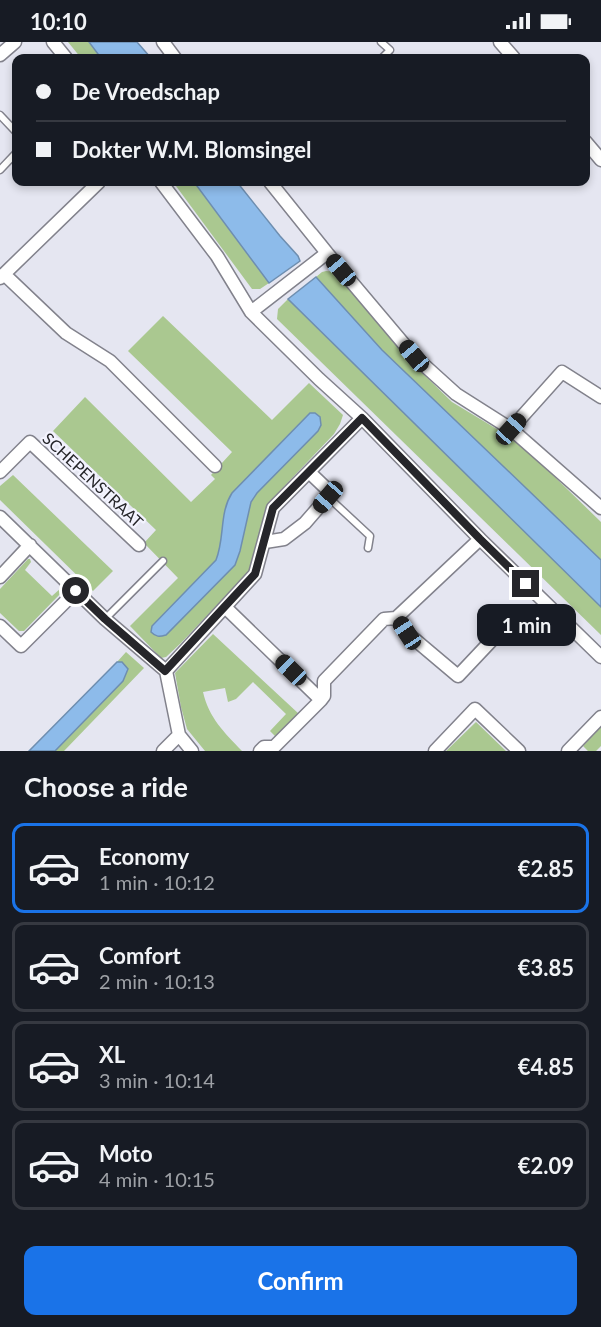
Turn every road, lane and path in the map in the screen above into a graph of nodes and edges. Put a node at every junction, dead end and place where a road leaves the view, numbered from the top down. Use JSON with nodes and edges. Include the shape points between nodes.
{"nodes":[{"id":1,"x":15,"y":42,"type":"edge"},
{"id":2,"x":53,"y":42,"type":"edge"},
{"id":3,"x":381,"y":42,"type":"edge"},
{"id":4,"x":500,"y":42,"type":"edge"},
{"id":5,"x":63,"y":54,"type":"edge"},
{"id":6,"x":386,"y":54,"type":"edge"},
{"id":7,"x":510,"y":54,"type":"edge"},
{"id":8,"x":0,"y":55,"type":"edge"},
{"id":9,"x":0,"y":115,"type":"edge"},
{"id":10,"x":12,"y":128,"type":"edge"},
{"id":11,"x":590,"y":147,"type":"edge"},
{"id":12,"x":12,"y":157,"type":"edge"},
{"id":13,"x":601,"y":160,"type":"edge"},
{"id":14,"x":0,"y":170,"type":"edge"},
{"id":15,"x":95,"y":186,"type":"edge"},
{"id":16,"x":164,"y":186,"type":"edge"},
{"id":17,"x":275,"y":186,"type":"edge"},
{"id":18,"x":327,"y":253,"type":"junction"},
{"id":19,"x":2,"y":276,"type":"edge"},
{"id":20,"x":251,"y":312,"type":"junction"},
{"id":21,"x":601,"y":397,"type":"edge"},
{"id":22,"x":362,"y":418,"type":"junction"},
{"id":23,"x":511,"y":429,"type":"junction"},
{"id":24,"x":215,"y":466,"type":"dead end"},
{"id":25,"x":0,"y":472,"type":"edge"},
{"id":26,"x":309,"y":472,"type":"junction"},
{"id":27,"x":328,"y":497,"type":"junction"},
{"id":28,"x":601,"y":508,"type":"edge"},
{"id":29,"x":0,"y":517,"type":"edge"},
{"id":30,"x":480,"y":539,"type":"junction"},
{"id":31,"x":264,"y":542,"type":"junction"},
{"id":32,"x":30,"y":545,"type":"junction"},
{"id":33,"x":139,"y":545,"type":"dead end"},
{"id":34,"x":368,"y":548,"type":"dead end"},
{"id":35,"x":164,"y":561,"type":"dead end"},
{"id":36,"x":0,"y":577,"type":"edge"},
{"id":37,"x":76,"y":591,"type":"junction"},
{"id":38,"x":225,"y":607,"type":"junction"},
{"id":39,"x":396,"y":618,"type":"junction"},
{"id":40,"x":105,"y":619,"type":"junction"},
{"id":41,"x":0,"y":626,"type":"edge"},
{"id":42,"x":491,"y":641,"type":"dead end"},
{"id":43,"x":601,"y":657,"type":"edge"},
{"id":44,"x":165,"y":671,"type":"junction"},
{"id":45,"x":321,"y":700,"type":"junction"},
{"id":46,"x":601,"y":717,"type":"edge"},
{"id":47,"x":178,"y":735,"type":"junction"},
{"id":48,"x":574,"y":749,"type":"edge"},
{"id":49,"x":163,"y":751,"type":"edge"},
{"id":50,"x":192,"y":751,"type":"edge"},
{"id":51,"x":260,"y":751,"type":"edge"},
{"id":52,"x":435,"y":751,"type":"edge"},
{"id":53,"x":519,"y":751,"type":"edge"}],
"edges":[{"from":1,"to":8,"type":"street"},
{"from":2,"to":5,"type":"street"},
{"from":3,"to":6,"type":"lane","via":[[390,50]]},
{"from":4,"to":7,"type":"street"},
{"from":9,"to":10,"type":"lane"},
{"from":11,"to":13,"type":"street"},
{"from":12,"to":14,"type":"lane"},
{"from":15,"to":19,"type":"street"},
{"from":16,"to":20,"type":"street","via":[[217,255]]},
{"from":17,"to":18,"type":"street"},
{"from":18,"to":20,"type":"street"},
{"from":18,"to":23,"type":"street","via":[[414,356],[456,394]]},
{"from":19,"to":24,"type":"street","via":[[66,333],[110,362]]},
{"from":20,"to":22,"type":"street"},
{"from":21,"to":23,"type":"street","via":[[562,372]]},
{"from":22,"to":26,"type":"street"},
{"from":22,"to":30,"type":"street"},
{"from":23,"to":28,"type":"street"},
{"from":25,"to":33,"type":"street","name":"SCHEPENSTRAAT","via":[[30,442]]},
{"from":26,"to":27,"type":"street","via":[[331,493]]},
{"from":26,"to":31,"type":"street","via":[[273,508]]},
{"from":27,"to":31,"type":"street","via":[[284,539]]},
{"from":27,"to":34,"type":"lane","via":[[370,536]]},
{"from":29,"to":32,"type":"street"},
{"from":30,"to":39,"type":"street"},
{"from":30,"to":43,"type":"street"},
{"from":31,"to":38,"type":"street","via":[[255,574]]},
{"from":32,"to":36,"type":"street"},
{"from":32,"to":37,"type":"street"},
{"from":35,"to":40,"type":"lane"},
{"from":37,"to":40,"type":"street"},
{"from":37,"to":41,"type":"street","via":[[21,646]]},
{"from":38,"to":44,"type":"street"},
{"from":38,"to":45,"type":"street"},
{"from":39,"to":42,"type":"street","via":[[407,633],[458,676]]},
{"from":39,"to":45,"type":"street","via":[[384,619],[324,681]]},
{"from":40,"to":44,"type":"street"},
{"from":44,"to":47,"type":"street"},
{"from":45,"to":51,"type":"street","via":[[274,747]]},
{"from":46,"to":48,"type":"street"},
{"from":47,"to":49,"type":"street"},
{"from":47,"to":50,"type":"street"},
{"from":52,"to":53,"type":"street","via":[[475,709]]}]}
